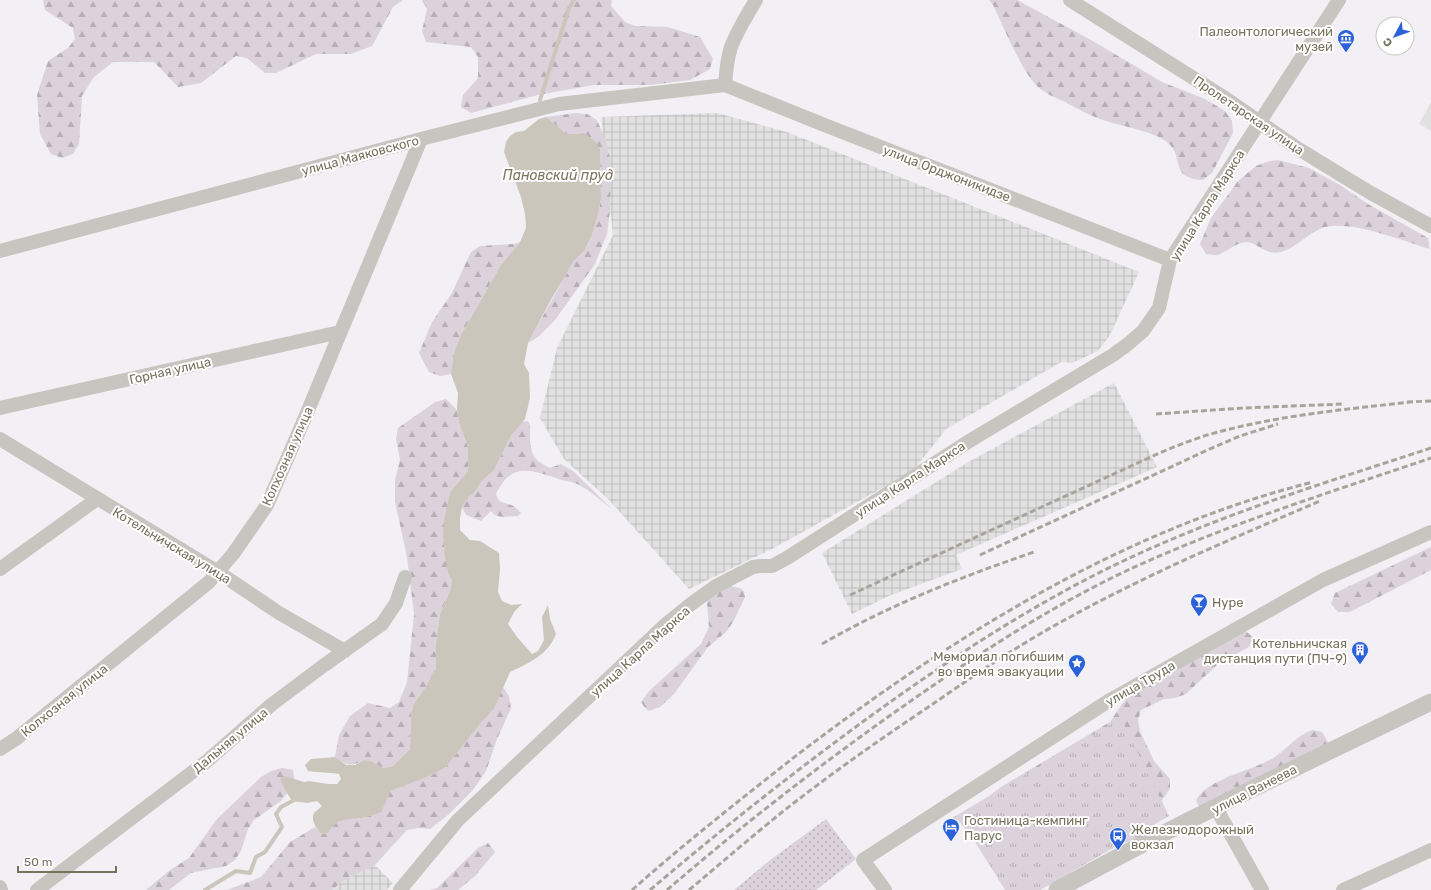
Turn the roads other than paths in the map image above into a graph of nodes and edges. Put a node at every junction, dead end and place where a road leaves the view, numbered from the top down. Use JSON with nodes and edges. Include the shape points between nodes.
{"nodes":[{"id":1,"x":756,"y":0,"type":"edge"},
{"id":2,"x":1070,"y":0,"type":"edge"},
{"id":3,"x":1339,"y":0,"type":"edge"},
{"id":4,"x":725,"y":84,"type":"junction"},
{"id":5,"x":1260,"y":121,"type":"junction"},
{"id":6,"x":421,"y":139,"type":"junction"},
{"id":7,"x":1431,"y":226,"type":"edge"},
{"id":8,"x":0,"y":251,"type":"edge"},
{"id":9,"x":1170,"y":260,"type":"junction"},
{"id":10,"x":340,"y":332,"type":"junction"},
{"id":11,"x":0,"y":408,"type":"edge"},
{"id":12,"x":0,"y":439,"type":"edge"},
{"id":13,"x":97,"y":499,"type":"junction"},
{"id":14,"x":1431,"y":532,"type":"edge"},
{"id":15,"x":0,"y":569,"type":"edge"},
{"id":16,"x":218,"y":572,"type":"junction"},
{"id":17,"x":405,"y":577,"type":"dead end"},
{"id":18,"x":345,"y":651,"type":"junction"},
{"id":19,"x":1431,"y":702,"type":"edge"},
{"id":20,"x":0,"y":749,"type":"edge"},
{"id":21,"x":1216,"y":808,"type":"junction"},
{"id":22,"x":1431,"y":850,"type":"edge"},
{"id":23,"x":37,"y":890,"type":"edge"},
{"id":24,"x":400,"y":890,"type":"edge"},
{"id":25,"x":885,"y":890,"type":"edge"},
{"id":26,"x":1057,"y":890,"type":"edge"},
{"id":27,"x":1262,"y":890,"type":"edge"},
{"id":28,"x":1343,"y":890,"type":"edge"}],
"edges":[{"from":1,"to":4,"type":"street","via":[[731,48]]},
{"from":2,"to":5,"type":"street","name":"Пролетарская улица"},
{"from":3,"to":5,"type":"street","name":"улица Карла Маркса"},
{"from":4,"to":6,"type":"street","name":"улица Маяковского","via":[[559,104]]},
{"from":4,"to":9,"type":"street","name":"улица Орджоникидзе"},
{"from":5,"to":7,"type":"street","name":"Пролетарская улица","via":[[1330,169]]},
{"from":5,"to":9,"type":"street","name":"улица Карла Маркса"},
{"from":6,"to":8,"type":"street","name":"улица Маяковского"},
{"from":6,"to":10,"type":"street","name":"Колхозная улица"},
{"from":9,"to":24,"type":"street","name":"улица Карла Маркса","via":[[1159,308],[1143,330],[1128,344],[971,440],[787,558],[772,566],[752,567],[716,586],[691,604],[665,625],[458,820]]},
{"from":10,"to":11,"type":"street","name":"Горная улица"},
{"from":10,"to":16,"type":"street","name":"Колхозная улица","via":[[267,505]]},
{"from":12,"to":13,"type":"street","name":"Котельничская улица"},
{"from":13,"to":15,"type":"street"},
{"from":13,"to":16,"type":"street","name":"Котельничская улица"},
{"from":14,"to":25,"type":"street","name":"улица Труда","via":[[1323,580],[1110,700],[863,860]]},
{"from":16,"to":18,"type":"street","name":"Котельничская улица","via":[[279,613]]},
{"from":16,"to":20,"type":"street","name":"Колхозная улица","via":[[137,641]]},
{"from":17,"to":18,"type":"street","name":"Дальняя улица","via":[[396,603],[382,624]]},
{"from":18,"to":23,"type":"street","name":"Дальняя улица","via":[[271,705],[207,761]]},
{"from":19,"to":21,"type":"street","name":"улица Ванеева"},
{"from":21,"to":26,"type":"street","name":"улица Ванеева","via":[[1099,866]]},
{"from":21,"to":27,"type":"street"},
{"from":22,"to":28,"type":"street"}]}
